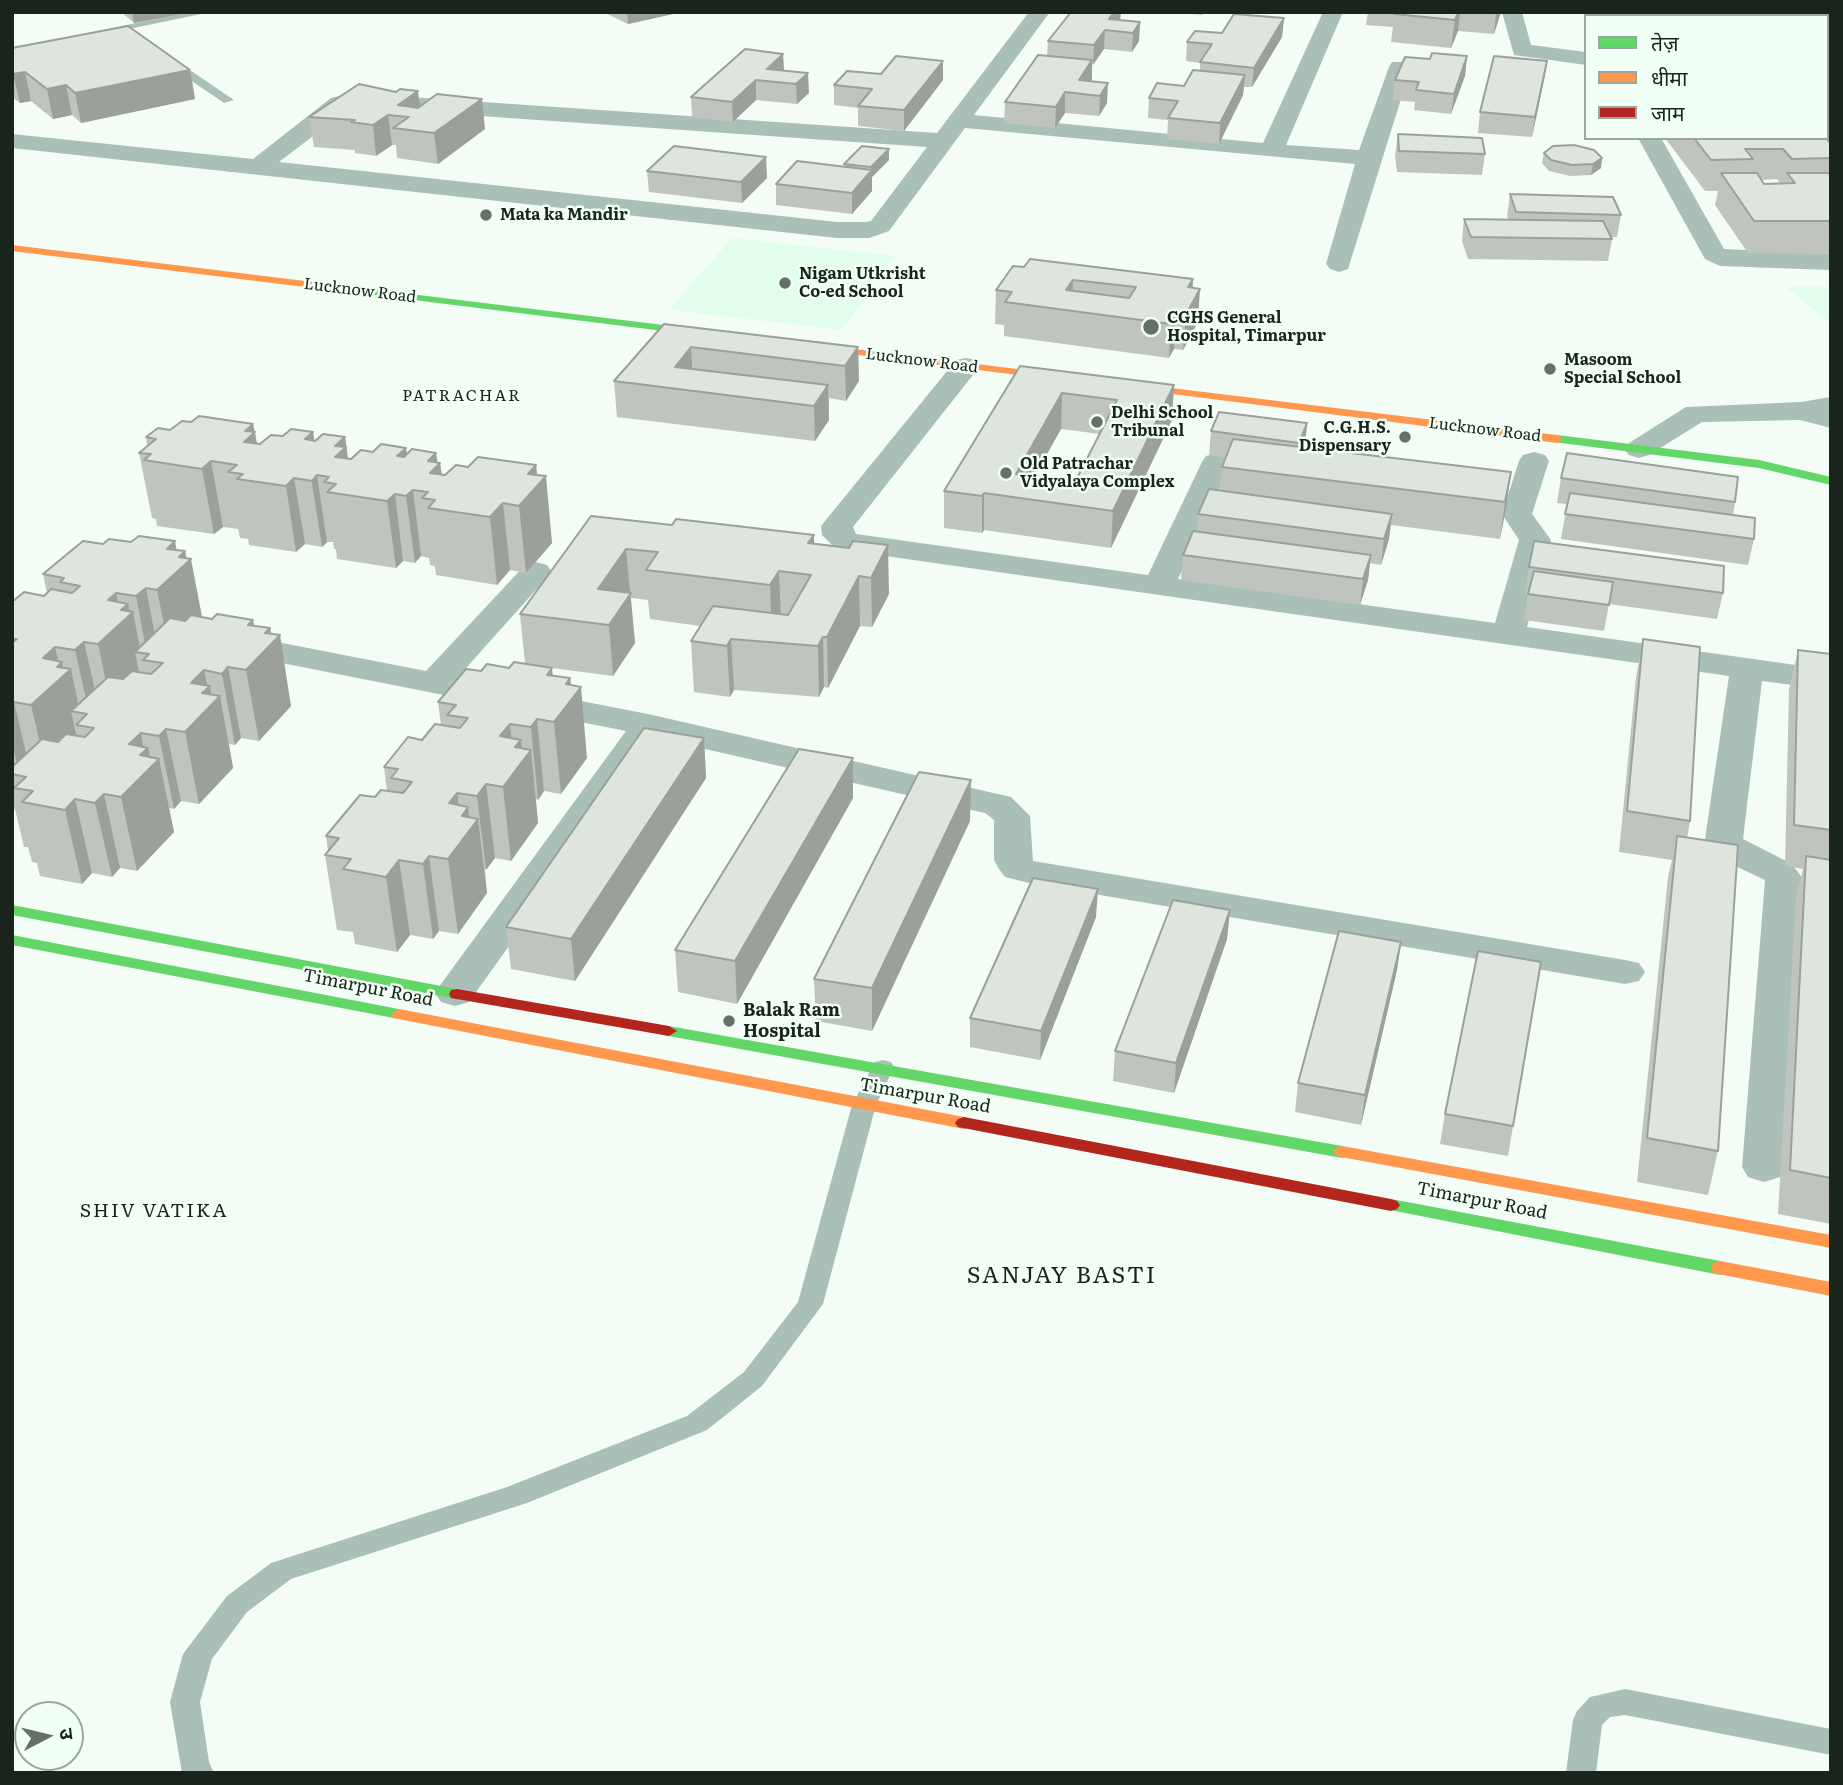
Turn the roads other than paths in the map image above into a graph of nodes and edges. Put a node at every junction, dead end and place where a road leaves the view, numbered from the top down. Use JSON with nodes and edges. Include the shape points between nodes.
{"nodes":[{"id":1,"x":206,"y":12,"type":"edge"},
{"id":2,"x":1040,"y":12,"type":"edge"},
{"id":3,"x":1333,"y":12,"type":"edge"},
{"id":4,"x":1512,"y":12,"type":"edge"},
{"id":5,"x":116,"y":24,"type":"junction"},
{"id":6,"x":88,"y":34,"type":"edge"},
{"id":7,"x":1584,"y":59,"type":"edge"},
{"id":8,"x":1400,"y":67,"type":"edge"},
{"id":9,"x":228,"y":100,"type":"dead end"},
{"id":10,"x":961,"y":121,"type":"junction"},
{"id":11,"x":1651,"y":140,"type":"edge"},
{"id":12,"x":12,"y":141,"type":"edge"},
{"id":13,"x":946,"y":141,"type":"junction"},
{"id":14,"x":1266,"y":150,"type":"junction"},
{"id":15,"x":1369,"y":158,"type":"junction"},
{"id":16,"x":258,"y":167,"type":"junction"},
{"id":17,"x":636,"y":187,"type":"dead end"},
{"id":18,"x":1682,"y":198,"type":"junction"},
{"id":19,"x":1709,"y":198,"type":"dead end"},
{"id":20,"x":617,"y":205,"type":"junction"},
{"id":21,"x":12,"y":248,"type":"edge"},
{"id":22,"x":1831,"y":262,"type":"edge"},
{"id":23,"x":1339,"y":264,"type":"dead end"},
{"id":24,"x":731,"y":337,"type":"edge"},
{"id":25,"x":786,"y":344,"type":"edge"},
{"id":26,"x":966,"y":366,"type":"junction"},
{"id":27,"x":1831,"y":405,"type":"edge"},
{"id":28,"x":1801,"y":411,"type":"junction"},
{"id":29,"x":1831,"y":419,"type":"edge"},
{"id":30,"x":1639,"y":449,"type":"junction"},
{"id":31,"x":1534,"y":461,"type":"dead end"},
{"id":32,"x":1217,"y":463,"type":"dead end"},
{"id":33,"x":1831,"y":481,"type":"edge"},
{"id":34,"x":536,"y":572,"type":"dead end"},
{"id":35,"x":1159,"y":586,"type":"junction"},
{"id":36,"x":1509,"y":633,"type":"junction"},
{"id":37,"x":207,"y":657,"type":"edge"},
{"id":38,"x":1747,"y":668,"type":"junction"},
{"id":39,"x":1831,"y":680,"type":"edge"},
{"id":40,"x":435,"y":682,"type":"junction"},
{"id":41,"x":648,"y":725,"type":"junction"},
{"id":42,"x":12,"y":910,"type":"edge"},
{"id":43,"x":12,"y":940,"type":"edge"},
{"id":44,"x":1625,"y":972,"type":"dead end"},
{"id":45,"x":455,"y":993,"type":"junction"},
{"id":46,"x":883,"y":1067,"type":"junction"},
{"id":47,"x":864,"y":1105,"type":"junction"},
{"id":48,"x":1764,"y":1167,"type":"dead end"},
{"id":49,"x":1831,"y":1242,"type":"edge"},
{"id":50,"x":1831,"y":1289,"type":"edge"},
{"id":51,"x":1831,"y":1742,"type":"edge"},
{"id":52,"x":199,"y":1773,"type":"edge"},
{"id":53,"x":1581,"y":1773,"type":"edge"}],
"edges":[{"from":1,"to":5,"type":"lane"},
{"from":2,"to":10,"type":"street"},
{"from":3,"to":14,"type":"street","via":[[1274,146]]},
{"from":4,"to":7,"type":"street","via":[[1522,50]]},
{"from":5,"to":6,"type":"lane"},
{"from":5,"to":9,"type":"lane"},
{"from":8,"to":15,"type":"street"},
{"from":10,"to":13,"type":"street"},
{"from":10,"to":14,"type":"street"},
{"from":11,"to":18,"type":"street"},
{"from":12,"to":16,"type":"street"},
{"from":13,"to":16,"type":"street","via":[[690,134],[351,100],[339,103]]},
{"from":13,"to":20,"type":"street","via":[[880,226],[869,230]]},
{"from":14,"to":15,"type":"street"},
{"from":15,"to":23,"type":"street"},
{"from":16,"to":20,"type":"street"},
{"from":17,"to":20,"type":"street"},
{"from":18,"to":19,"type":"street"},
{"from":18,"to":22,"type":"street","via":[[1720,258]]},
{"from":21,"to":24,"type":"street","name":"Lucknow Road"},
{"from":25,"to":26,"type":"street","name":"Lucknow Road"},
{"from":26,"to":30,"type":"street","name":"Lucknow Road"},
{"from":26,"to":35,"type":"street","via":[[837,526],[838,535],[865,546]]},
{"from":27,"to":28,"type":"street"},
{"from":28,"to":29,"type":"street"},
{"from":28,"to":30,"type":"street","via":[[1696,413]]},
{"from":30,"to":33,"type":"street","name":"Lucknow Road","via":[[1759,464]]},
{"from":31,"to":36,"type":"street","via":[[1517,514],[1535,540]]},
{"from":32,"to":35,"type":"street"},
{"from":34,"to":40,"type":"street"},
{"from":35,"to":36,"type":"street"},
{"from":36,"to":38,"type":"street"},
{"from":37,"to":40,"type":"street","via":[[228,643],[240,643]]},
{"from":38,"to":39,"type":"street"},
{"from":38,"to":48,"type":"street","via":[[1724,839],[1729,849],[1779,872],[1784,879]]},
{"from":40,"to":41,"type":"street"},
{"from":41,"to":44,"type":"street","via":[[998,805],[1012,816],[1013,860],[1018,869],[1029,872]]},
{"from":41,"to":45,"type":"street"},
{"from":42,"to":45,"type":"street","name":"Timarpur Road"},
{"from":43,"to":47,"type":"street","name":"Timarpur Road"},
{"from":45,"to":46,"type":"street","name":"Timarpur Road"},
{"from":46,"to":47,"type":"lane"},
{"from":46,"to":49,"type":"street","name":"Timarpur Road"},
{"from":47,"to":50,"type":"street","name":"Timarpur Road"},
{"from":47,"to":52,"type":"lane","via":[[810,1304],[753,1378],[697,1423],[517,1495],[281,1571],[237,1604],[198,1654],[185,1702],[194,1766]]},
{"from":51,"to":53,"type":"lane","via":[[1625,1702],[1601,1706],[1588,1720]]}]}
